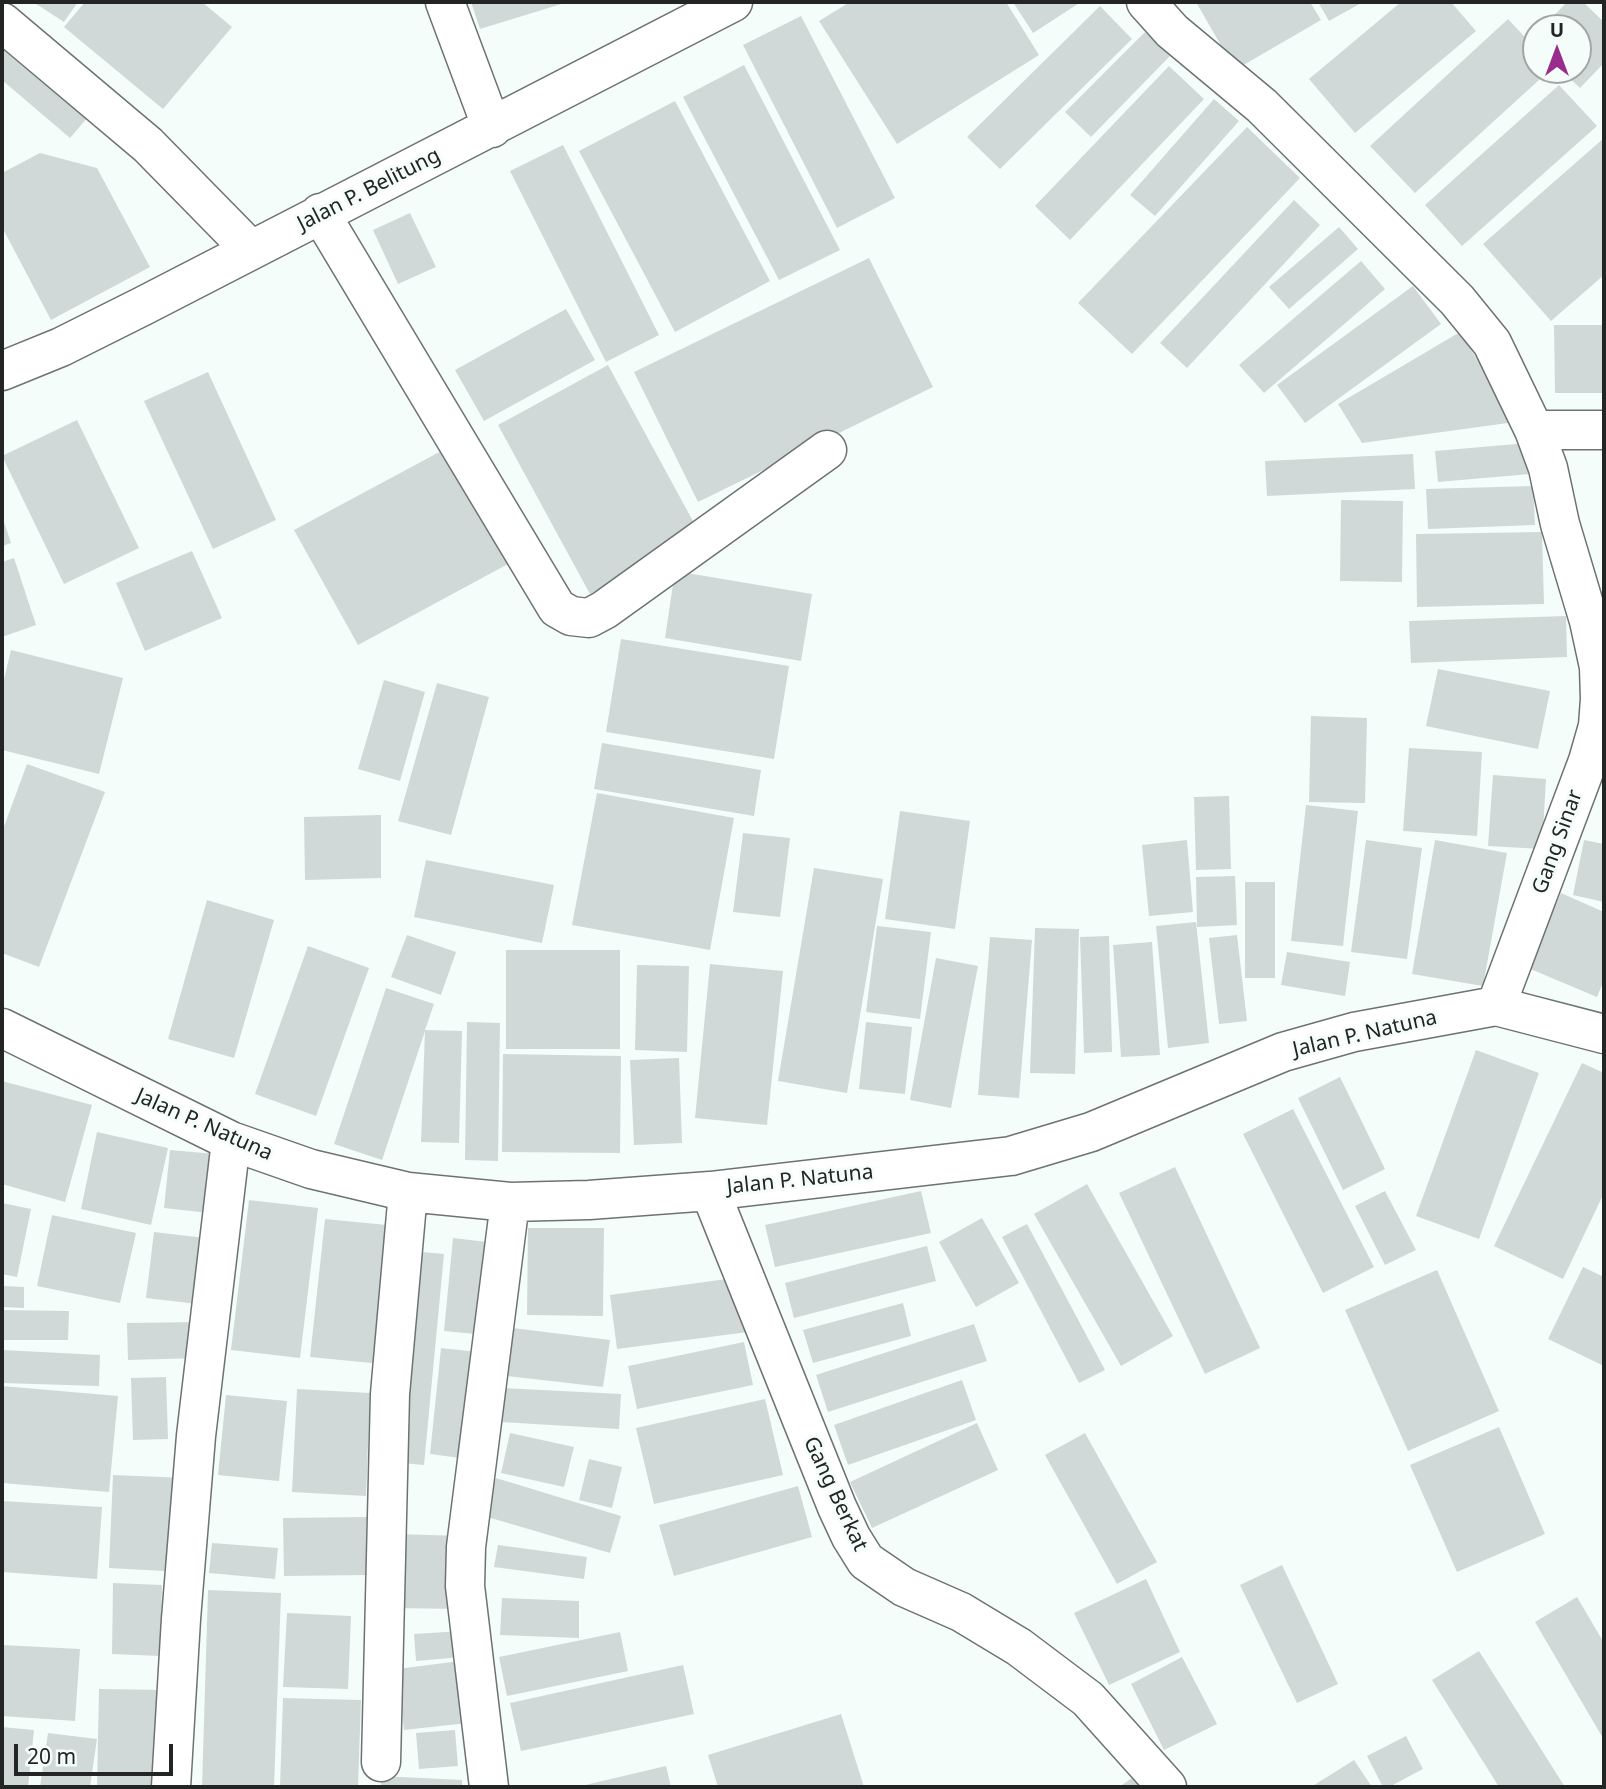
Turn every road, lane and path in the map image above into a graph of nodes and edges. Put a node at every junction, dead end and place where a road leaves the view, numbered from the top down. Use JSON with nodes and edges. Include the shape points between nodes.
{"nodes":[{"id":1,"x":445,"y":2,"type":"edge"},
{"id":2,"x":733,"y":2,"type":"edge"},
{"id":3,"x":1146,"y":2,"type":"edge"},
{"id":4,"x":2,"y":22,"type":"edge"},
{"id":5,"x":492,"y":128,"type":"junction"},
{"id":6,"x":320,"y":214,"type":"junction"},
{"id":7,"x":246,"y":244,"type":"junction"},
{"id":8,"x":2,"y":371,"type":"edge"},
{"id":9,"x":1534,"y":430,"type":"junction"},
{"id":10,"x":1604,"y":430,"type":"edge"},
{"id":11,"x":827,"y":450,"type":"dead end"},
{"id":12,"x":1496,"y":1006,"type":"junction"},
{"id":13,"x":2,"y":1028,"type":"edge"},
{"id":14,"x":1604,"y":1034,"type":"edge"},
{"id":15,"x":232,"y":1141,"type":"junction"},
{"id":16,"x":710,"y":1191,"type":"junction"},
{"id":17,"x":408,"y":1192,"type":"junction"},
{"id":18,"x":510,"y":1202,"type":"junction"},
{"id":19,"x":382,"y":1762,"type":"dead end"},
{"id":20,"x":171,"y":1787,"type":"edge"},
{"id":21,"x":489,"y":1787,"type":"edge"},
{"id":22,"x":1167,"y":1787,"type":"edge"}],
"edges":[{"from":1,"to":5,"type":"street"},
{"from":2,"to":5,"type":"street","name":"Jalan P. Belitung"},
{"from":3,"to":9,"type":"street","name":"Gang Sinar","via":[[1172,31],[1262,106],[1457,300],[1492,343]]},
{"from":4,"to":7,"type":"street","via":[[148,145]]},
{"from":5,"to":6,"type":"street","name":"Jalan P. Belitung"},
{"from":6,"to":7,"type":"street","name":"Jalan P. Belitung"},
{"from":6,"to":11,"type":"street","via":[[557,608],[570,616],[589,618],[604,610]]},
{"from":7,"to":8,"type":"street","name":"Jalan P. Belitung","via":[[61,347]]},
{"from":9,"to":10,"type":"street"},
{"from":9,"to":12,"type":"street","name":"Gang Sinar","via":[[1589,621],[1600,667],[1600,699],[1588,761]]},
{"from":12,"to":14,"type":"street","name":"Jalan P. Natuna"},
{"from":12,"to":16,"type":"street","name":"Jalan P. Natuna","via":[[1353,1032],[1283,1052],[1091,1132],[1011,1156]]},
{"from":13,"to":15,"type":"street","name":"Jalan P. Natuna"},
{"from":15,"to":17,"type":"street","name":"Jalan P. Natuna","via":[[311,1168]]},
{"from":15,"to":20,"type":"street","via":[[196,1436]]},
{"from":16,"to":18,"type":"street","name":"Jalan P. Natuna"},
{"from":16,"to":22,"type":"street","name":"Gang Berkat","via":[[837,1507],[866,1561],[904,1587],[961,1612],[1019,1647],[1088,1699]]},
{"from":17,"to":18,"type":"street","name":"Jalan P. Natuna"},
{"from":17,"to":19,"type":"street","via":[[390,1394]]},
{"from":18,"to":21,"type":"street","via":[[466,1547],[465,1586]]}]}
